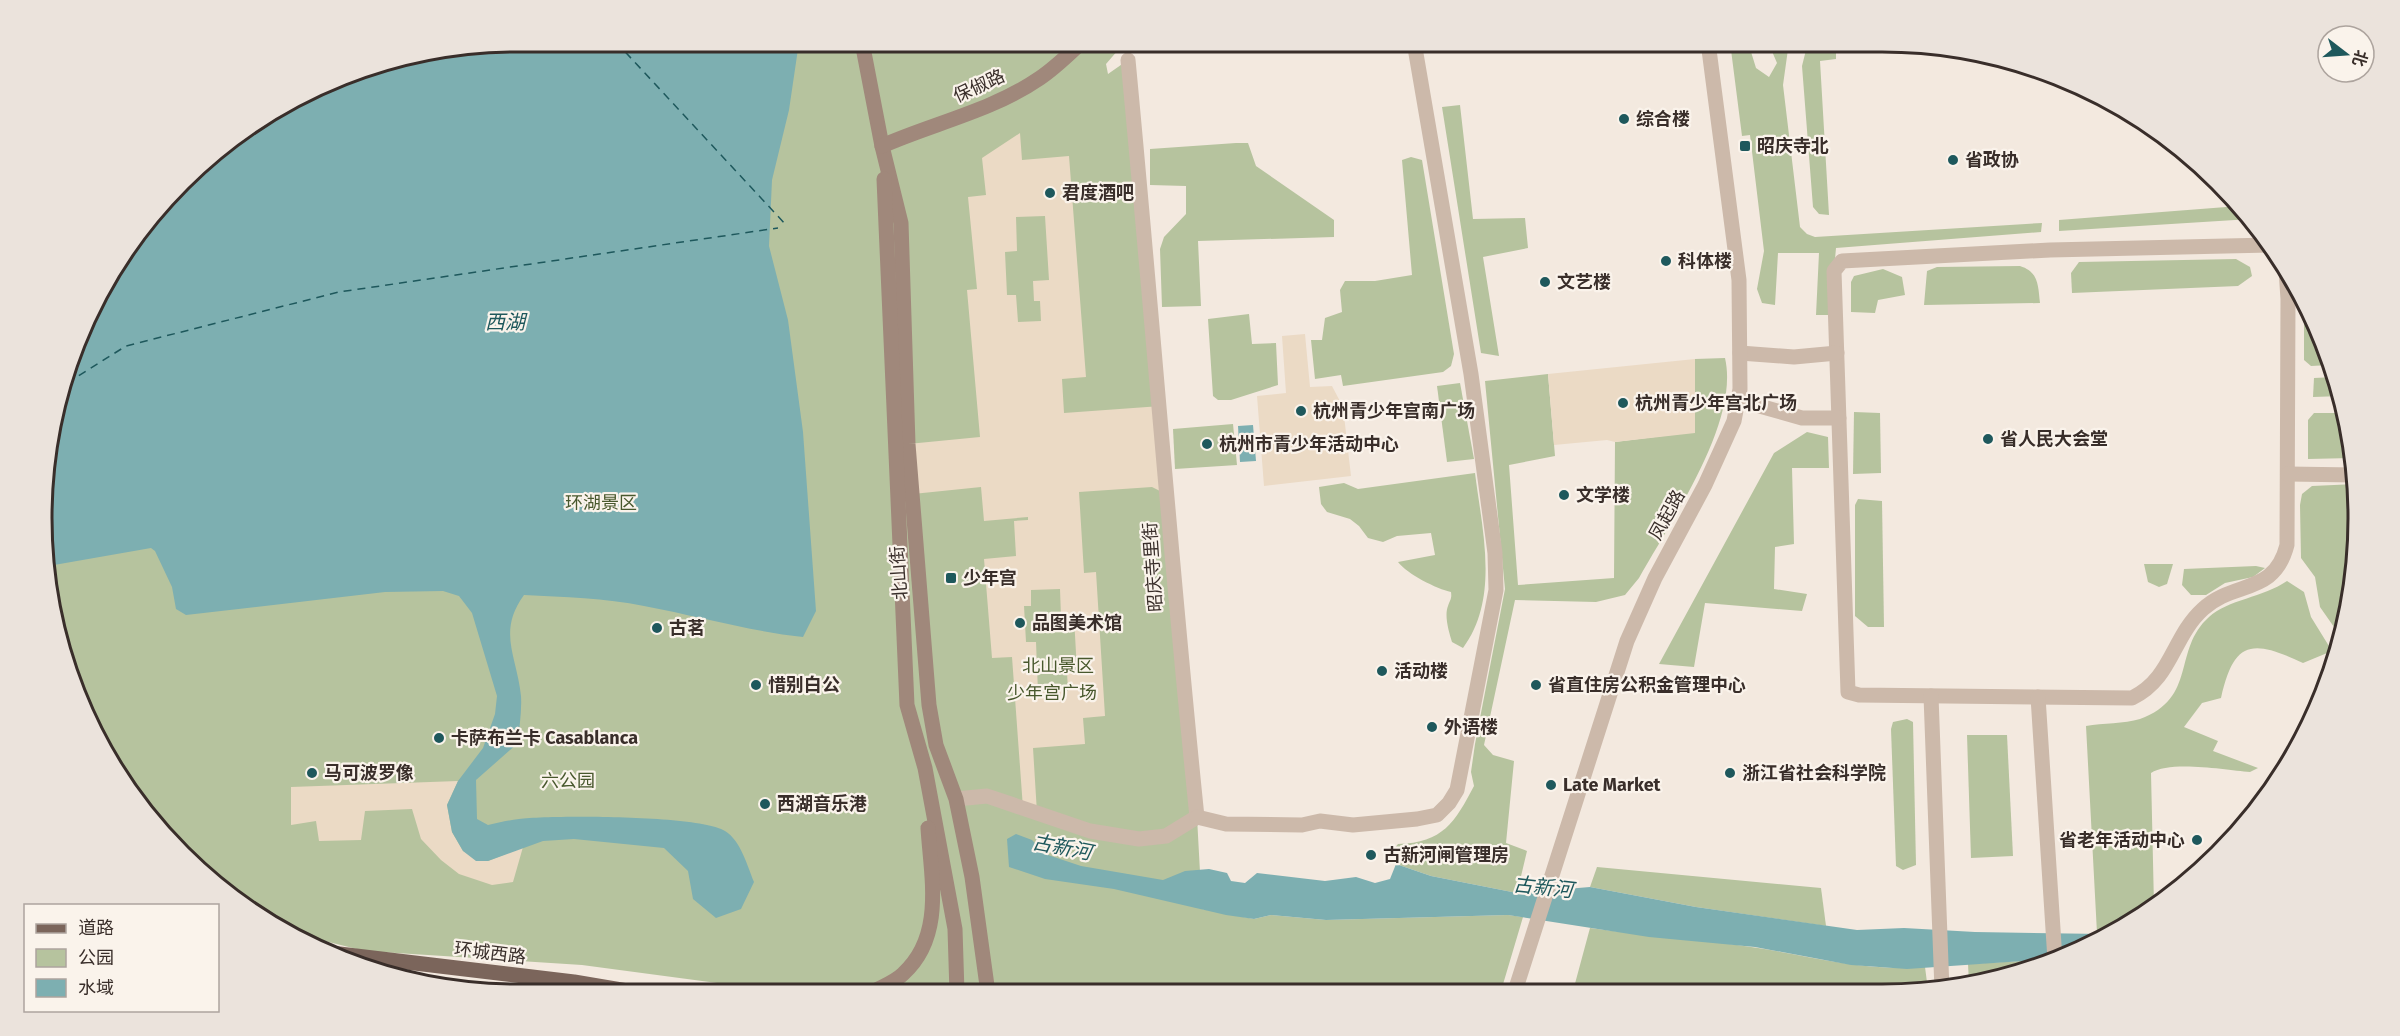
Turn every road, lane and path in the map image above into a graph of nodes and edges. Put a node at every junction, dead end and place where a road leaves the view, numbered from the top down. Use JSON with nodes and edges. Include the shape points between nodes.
{"nodes":[{"id":1,"x":864,"y":52,"type":"edge"},
{"id":2,"x":1070,"y":52,"type":"edge"},
{"id":3,"x":1416,"y":52,"type":"edge"},
{"id":4,"x":1709,"y":52,"type":"edge"},
{"id":5,"x":1128,"y":60,"type":"dead end"},
{"id":6,"x":882,"y":147,"type":"junction"},
{"id":7,"x":2259,"y":245,"type":"edge"},
{"id":8,"x":2296,"y":306,"type":"edge"},
{"id":9,"x":1740,"y":353,"type":"junction"},
{"id":10,"x":1837,"y":353,"type":"junction"},
{"id":11,"x":1738,"y":400,"type":"junction"},
{"id":12,"x":1839,"y":418,"type":"junction"},
{"id":13,"x":2288,"y":474,"type":"junction"},
{"id":14,"x":2346,"y":474,"type":"edge"},
{"id":15,"x":1930,"y":696,"type":"junction"},
{"id":16,"x":2038,"y":697,"type":"junction"},
{"id":17,"x":925,"y":768,"type":"junction"},
{"id":18,"x":956,"y":799,"type":"junction"},
{"id":19,"x":1197,"y":817,"type":"junction"},
{"id":20,"x":2055,"y":950,"type":"edge"},
{"id":21,"x":362,"y":957,"type":"edge"},
{"id":22,"x":1942,"y":980,"type":"edge"},
{"id":23,"x":586,"y":984,"type":"edge"},
{"id":24,"x":887,"y":984,"type":"edge"},
{"id":25,"x":957,"y":984,"type":"edge"},
{"id":26,"x":987,"y":984,"type":"edge"},
{"id":27,"x":1517,"y":984,"type":"edge"}],
"edges":[{"from":1,"to":6,"type":"main road","name":"北山街"},
{"from":2,"to":6,"type":"main road","name":"保俶路","via":[[1038,79],[1007,96]]},
{"from":3,"to":19,"type":"street","via":[[1471,374],[1495,553],[1496,590],[1457,790],[1437,816],[1417,819],[1353,825],[1320,821],[1302,825],[1226,824]]},
{"from":4,"to":9,"type":"street","name":"凤起路","via":[[1739,280]]},
{"from":5,"to":19,"type":"street","name":"昭庆寺里街"},
{"from":6,"to":17,"type":"main road","name":"北山街","via":[[908,705]]},
{"from":6,"to":18,"type":"main road","name":"北山街","via":[[901,223],[909,444],[928,705],[936,745]]},
{"from":7,"to":10,"type":"street","via":[[2050,250],[1842,261],[1834,271]]},
{"from":8,"to":13,"type":"street"},
{"from":9,"to":10,"type":"street","via":[[1794,357]]},
{"from":9,"to":11,"type":"street","name":"凤起路"},
{"from":10,"to":12,"type":"street"},
{"from":11,"to":12,"type":"street","via":[[1802,418]]},
{"from":11,"to":27,"type":"street","name":"凤起路","via":[[1718,459],[1655,578],[1627,642]]},
{"from":12,"to":15,"type":"street","via":[[1848,692]]},
{"from":13,"to":14,"type":"street"},
{"from":13,"to":16,"type":"street","via":[[2287,545],[2276,572],[2205,607],[2185,629],[2158,679],[2144,692],[2132,698]]},
{"from":15,"to":16,"type":"street"},
{"from":15,"to":22,"type":"street"},
{"from":16,"to":20,"type":"street"},
{"from":17,"to":24,"type":"main road","via":[[933,912],[926,944],[904,974]]},
{"from":17,"to":25,"type":"main road","name":"北山街","via":[[955,928]]},
{"from":18,"to":19,"type":"street","via":[[987,796],[1090,831],[1139,839],[1166,836]]},
{"from":18,"to":26,"type":"main road","name":"北山街"},
{"from":21,"to":23,"type":"main road","name":"环城西路"}]}
